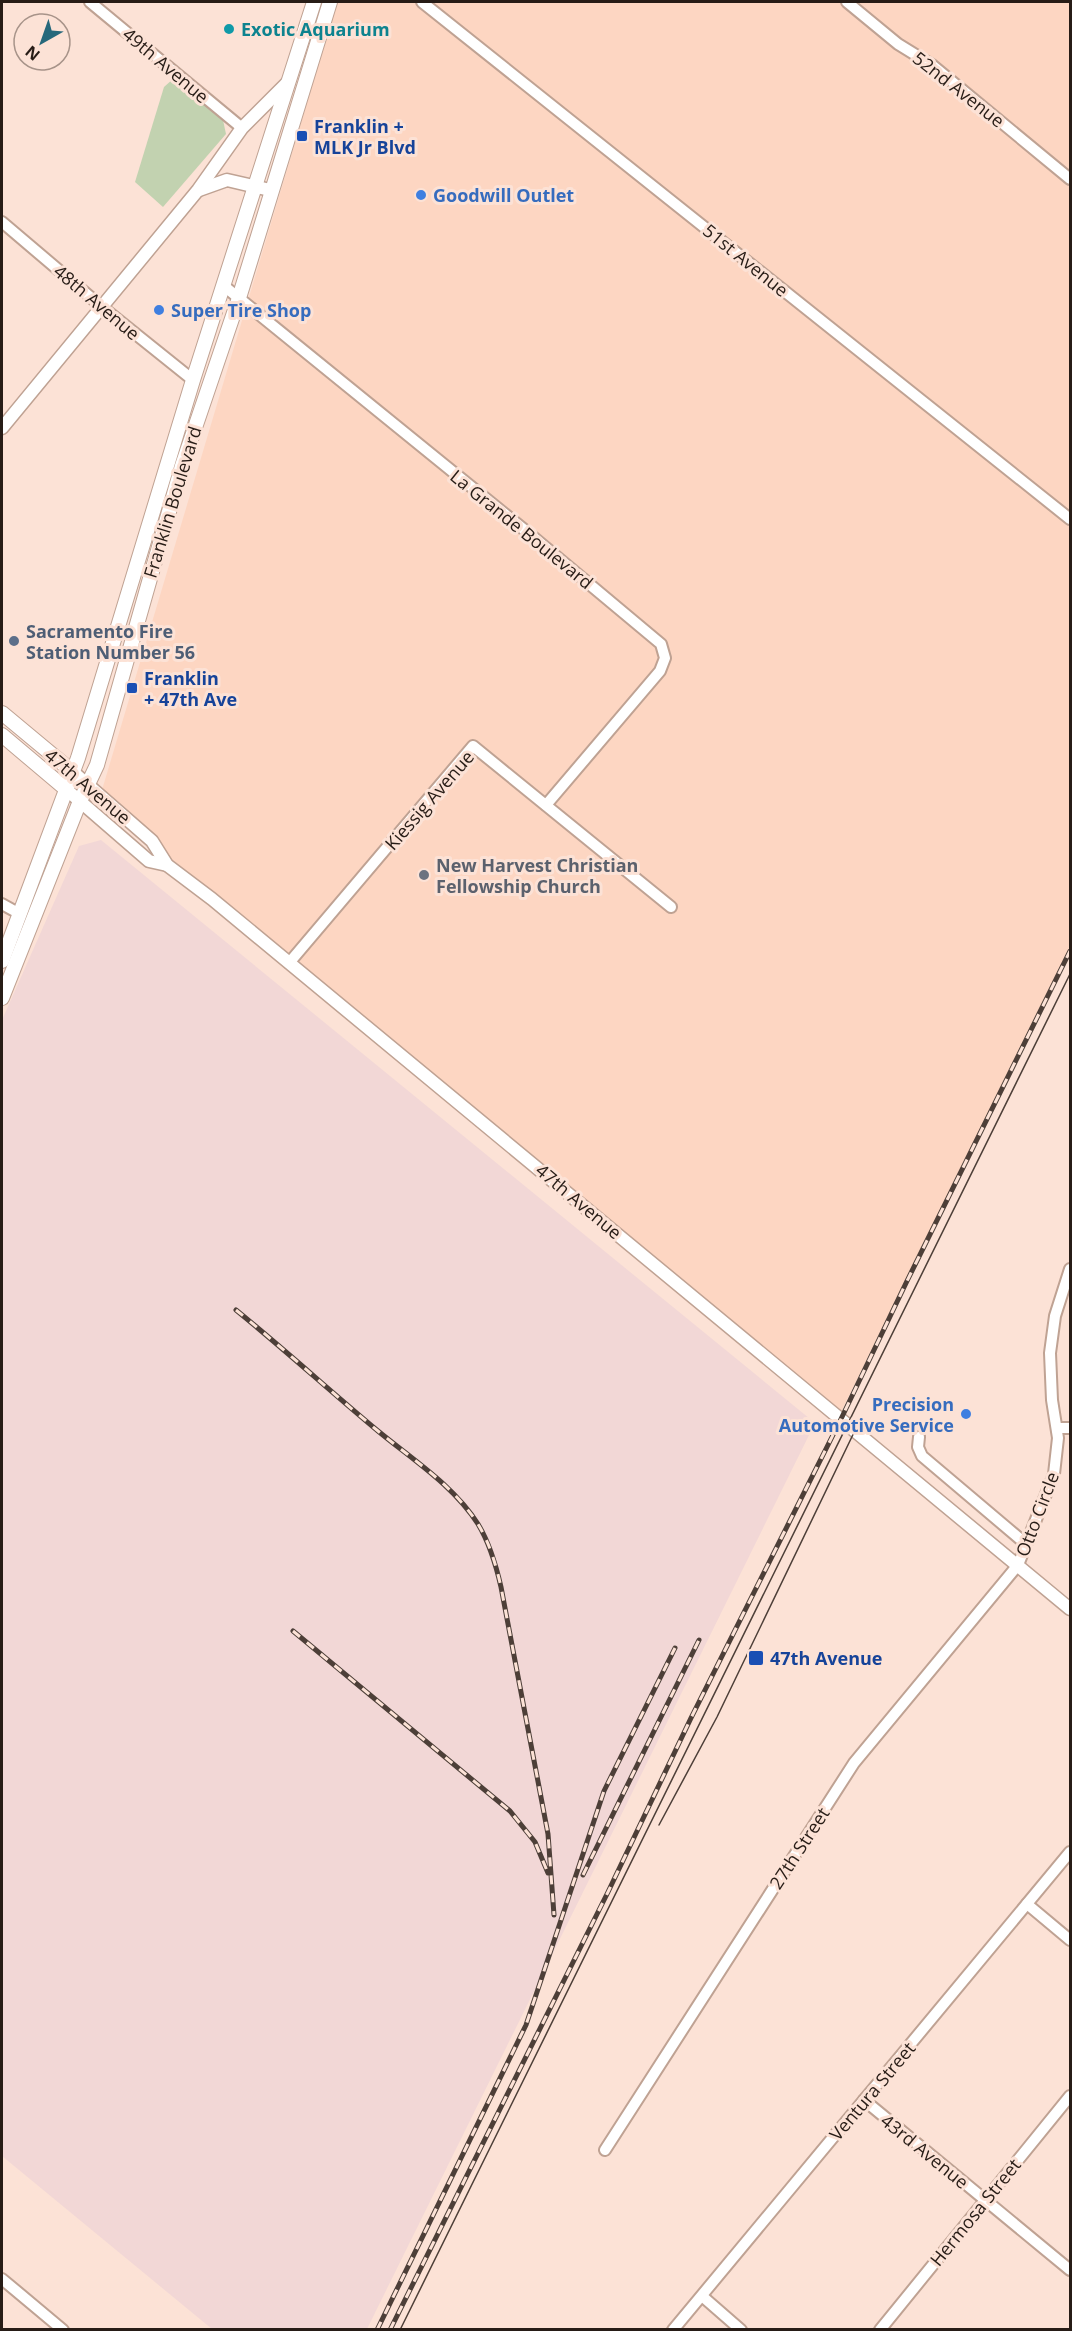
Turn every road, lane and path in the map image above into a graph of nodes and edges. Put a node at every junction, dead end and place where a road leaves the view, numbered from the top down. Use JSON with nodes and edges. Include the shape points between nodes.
{"nodes":[{"id":1,"x":90,"y":2,"type":"edge"},
{"id":2,"x":314,"y":2,"type":"edge"},
{"id":3,"x":321,"y":2,"type":"edge"},
{"id":4,"x":330,"y":2,"type":"edge"},
{"id":5,"x":422,"y":2,"type":"edge"},
{"id":6,"x":847,"y":2,"type":"edge"},
{"id":7,"x":310,"y":63,"type":"junction"},
{"id":8,"x":288,"y":82,"type":"junction"},
{"id":9,"x":242,"y":128,"type":"junction"},
{"id":10,"x":1071,"y":179,"type":"edge"},
{"id":11,"x":264,"y":188,"type":"junction"},
{"id":12,"x":198,"y":190,"type":"junction"},
{"id":13,"x":2,"y":222,"type":"edge"},
{"id":14,"x":224,"y":286,"type":"junction"},
{"id":15,"x":239,"y":298,"type":"junction"},
{"id":16,"x":102,"y":307,"type":"junction"},
{"id":17,"x":193,"y":380,"type":"junction"},
{"id":18,"x":2,"y":428,"type":"edge"},
{"id":19,"x":1071,"y":519,"type":"edge"},
{"id":20,"x":2,"y":713,"type":"edge"},
{"id":21,"x":2,"y":735,"type":"edge"},
{"id":22,"x":73,"y":772,"type":"junction"},
{"id":23,"x":88,"y":784,"type":"junction"},
{"id":24,"x":67,"y":790,"type":"junction"},
{"id":25,"x":80,"y":801,"type":"junction"},
{"id":26,"x":546,"y":804,"type":"junction"},
{"id":27,"x":167,"y":865,"type":"junction"},
{"id":28,"x":2,"y":904,"type":"edge"},
{"id":29,"x":670,"y":907,"type":"dead end"},
{"id":30,"x":20,"y":914,"type":"junction"},
{"id":31,"x":9,"y":942,"type":"junction"},
{"id":32,"x":2,"y":962,"type":"edge"},
{"id":33,"x":289,"y":963,"type":"junction"},
{"id":34,"x":2,"y":982,"type":"edge"},
{"id":35,"x":2,"y":998,"type":"edge"},
{"id":36,"x":1071,"y":1269,"type":"edge"},
{"id":37,"x":1057,"y":1428,"type":"junction"},
{"id":38,"x":1071,"y":1428,"type":"edge"},
{"id":39,"x":919,"y":1437,"type":"dead end"},
{"id":40,"x":1026,"y":1544,"type":"junction"},
{"id":41,"x":1018,"y":1565,"type":"junction"},
{"id":42,"x":1071,"y":1609,"type":"edge"},
{"id":43,"x":1071,"y":1852,"type":"edge"},
{"id":44,"x":1027,"y":1904,"type":"junction"},
{"id":45,"x":1071,"y":1940,"type":"edge"},
{"id":46,"x":1071,"y":2096,"type":"edge"},
{"id":47,"x":864,"y":2100,"type":"junction"},
{"id":48,"x":605,"y":2150,"type":"dead end"},
{"id":49,"x":985,"y":2200,"type":"junction"},
{"id":50,"x":1071,"y":2270,"type":"edge"},
{"id":51,"x":2,"y":2279,"type":"edge"},
{"id":52,"x":702,"y":2295,"type":"junction"},
{"id":53,"x":63,"y":2330,"type":"edge"},
{"id":54,"x":674,"y":2330,"type":"edge"},
{"id":55,"x":741,"y":2330,"type":"edge"},
{"id":56,"x":880,"y":2330,"type":"edge"}],
"edges":[{"from":1,"to":9,"type":"street","name":"49th Avenue"},
{"from":2,"to":8,"type":"main road","name":"Franklin Boulevard"},
{"from":3,"to":7,"type":"main road","via":[[307,50]]},
{"from":4,"to":7,"type":"main road","name":"Franklin Boulevard"},
{"from":5,"to":19,"type":"street","name":"51st Avenue"},
{"from":6,"to":10,"type":"street","name":"52nd Avenue","via":[[900,45],[932,64]]},
{"from":7,"to":11,"type":"main road","name":"Franklin Boulevard"},
{"from":8,"to":9,"type":"street"},
{"from":8,"to":11,"type":"main road","name":"Franklin Boulevard"},
{"from":9,"to":12,"type":"street"},
{"from":11,"to":12,"type":"street","via":[[227,180]]},
{"from":11,"to":14,"type":"main road","name":"Franklin Boulevard"},
{"from":11,"to":15,"type":"main road","name":"Franklin Boulevard"},
{"from":12,"to":16,"type":"street"},
{"from":13,"to":16,"type":"street","name":"48th Avenue"},
{"from":14,"to":15,"type":"street","name":"La Grande Boulevard"},
{"from":14,"to":17,"type":"main road","name":"Franklin Boulevard"},
{"from":15,"to":23,"type":"main road","name":"Franklin Boulevard","via":[[182,466],[97,765]]},
{"from":15,"to":26,"type":"street","name":"La Grande Boulevard","via":[[661,644],[665,658],[660,671]]},
{"from":16,"to":17,"type":"street","name":"48th Avenue"},
{"from":16,"to":18,"type":"street"},
{"from":17,"to":22,"type":"main road","name":"Franklin Boulevard"},
{"from":20,"to":22,"type":"main road","name":"47th Avenue"},
{"from":21,"to":24,"type":"main road","name":"47th Avenue"},
{"from":22,"to":23,"type":"street","name":"47th Avenue"},
{"from":22,"to":24,"type":"main road","name":"Franklin Boulevard"},
{"from":23,"to":25,"type":"main road","name":"Franklin Boulevard"},
{"from":23,"to":27,"type":"street","name":"47th Avenue","via":[[152,841]]},
{"from":24,"to":25,"type":"street","name":"47th Avenue"},
{"from":24,"to":30,"type":"main road","name":"Franklin Boulevard"},
{"from":25,"to":27,"type":"street","name":"47th Avenue","via":[[149,861]]},
{"from":25,"to":35,"type":"main road","name":"Franklin Boulevard"},
{"from":26,"to":29,"type":"street","name":"Kiessig Avenue"},
{"from":26,"to":33,"type":"street","name":"Kiessig Avenue","via":[[473,746]]},
{"from":27,"to":33,"type":"street","name":"47th Avenue"},
{"from":28,"to":30,"type":"street"},
{"from":30,"to":31,"type":"main road","name":"Franklin Boulevard"},
{"from":31,"to":32,"type":"main road","name":"Franklin Boulevard"},
{"from":31,"to":34,"type":"main road","via":[[9,961]]},
{"from":33,"to":41,"type":"street","name":"47th Avenue"},
{"from":36,"to":37,"type":"street","name":"Otto Circle","via":[[1057,1307],[1050,1353]]},
{"from":37,"to":38,"type":"street"},
{"from":37,"to":40,"type":"street","name":"Otto Circle","via":[[1054,1474]]},
{"from":39,"to":40,"type":"street","via":[[922,1456]]},
{"from":40,"to":41,"type":"street","name":"Otto Circle"},
{"from":41,"to":42,"type":"street","name":"47th Avenue"},
{"from":41,"to":48,"type":"street","name":"27th Street","via":[[854,1763]]},
{"from":43,"to":44,"type":"street","name":"Ventura Street"},
{"from":44,"to":45,"type":"street"},
{"from":44,"to":47,"type":"street","name":"Ventura Street"},
{"from":46,"to":49,"type":"street","name":"Hermosa Street"},
{"from":47,"to":49,"type":"street","name":"43rd Avenue"},
{"from":47,"to":52,"type":"street","name":"Ventura Street"},
{"from":49,"to":50,"type":"street","name":"43rd Avenue"},
{"from":49,"to":56,"type":"street","name":"Hermosa Street"},
{"from":51,"to":53,"type":"street"},
{"from":52,"to":54,"type":"street","name":"Ventura Street"},
{"from":52,"to":55,"type":"street"}]}
